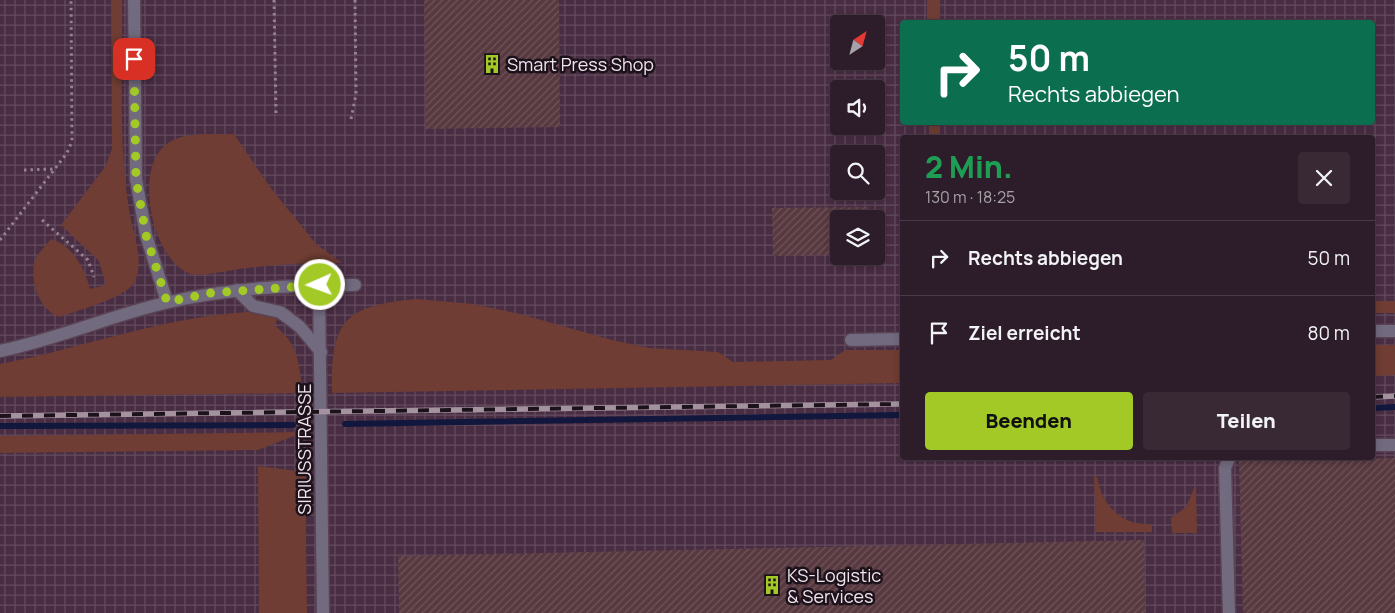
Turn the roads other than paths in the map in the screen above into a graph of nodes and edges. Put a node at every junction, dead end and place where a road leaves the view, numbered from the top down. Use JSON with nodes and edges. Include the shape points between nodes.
{"nodes":[{"id":1,"x":134,"y":0,"type":"edge"},
{"id":2,"x":320,"y":285,"type":"junction"},
{"id":3,"x":355,"y":285,"type":"dead end"},
{"id":4,"x":237,"y":290,"type":"junction"},
{"id":5,"x":167,"y":302,"type":"junction"},
{"id":6,"x":1375,"y":331,"type":"edge"},
{"id":7,"x":1395,"y":331,"type":"edge"},
{"id":8,"x":900,"y":339,"type":"edge"},
{"id":9,"x":851,"y":340,"type":"dead end"},
{"id":10,"x":0,"y":351,"type":"edge"},
{"id":11,"x":321,"y":352,"type":"junction"},
{"id":12,"x":1375,"y":445,"type":"edge"},
{"id":13,"x":1395,"y":445,"type":"edge"},
{"id":14,"x":1228,"y":460,"type":"edge"},
{"id":15,"x":323,"y":613,"type":"edge"},
{"id":16,"x":1229,"y":613,"type":"edge"}],
"edges":[{"from":1,"to":5,"type":"street","via":[[136,179],[146,235]]},
{"from":2,"to":3,"type":"street"},
{"from":2,"to":4,"type":"street"},
{"from":2,"to":11,"type":"street","name":"SIRIUSSTRASSE"},
{"from":4,"to":5,"type":"street"},
{"from":4,"to":11,"type":"street","via":[[253,306],[280,312],[287,317]]},
{"from":5,"to":10,"type":"street","via":[[52,339]]},
{"from":6,"to":7,"type":"street"},
{"from":8,"to":9,"type":"street"},
{"from":11,"to":15,"type":"street","name":"SIRIUSSTRASSE"},
{"from":12,"to":13,"type":"street"},
{"from":14,"to":16,"type":"street","via":[[1225,468]]}]}
